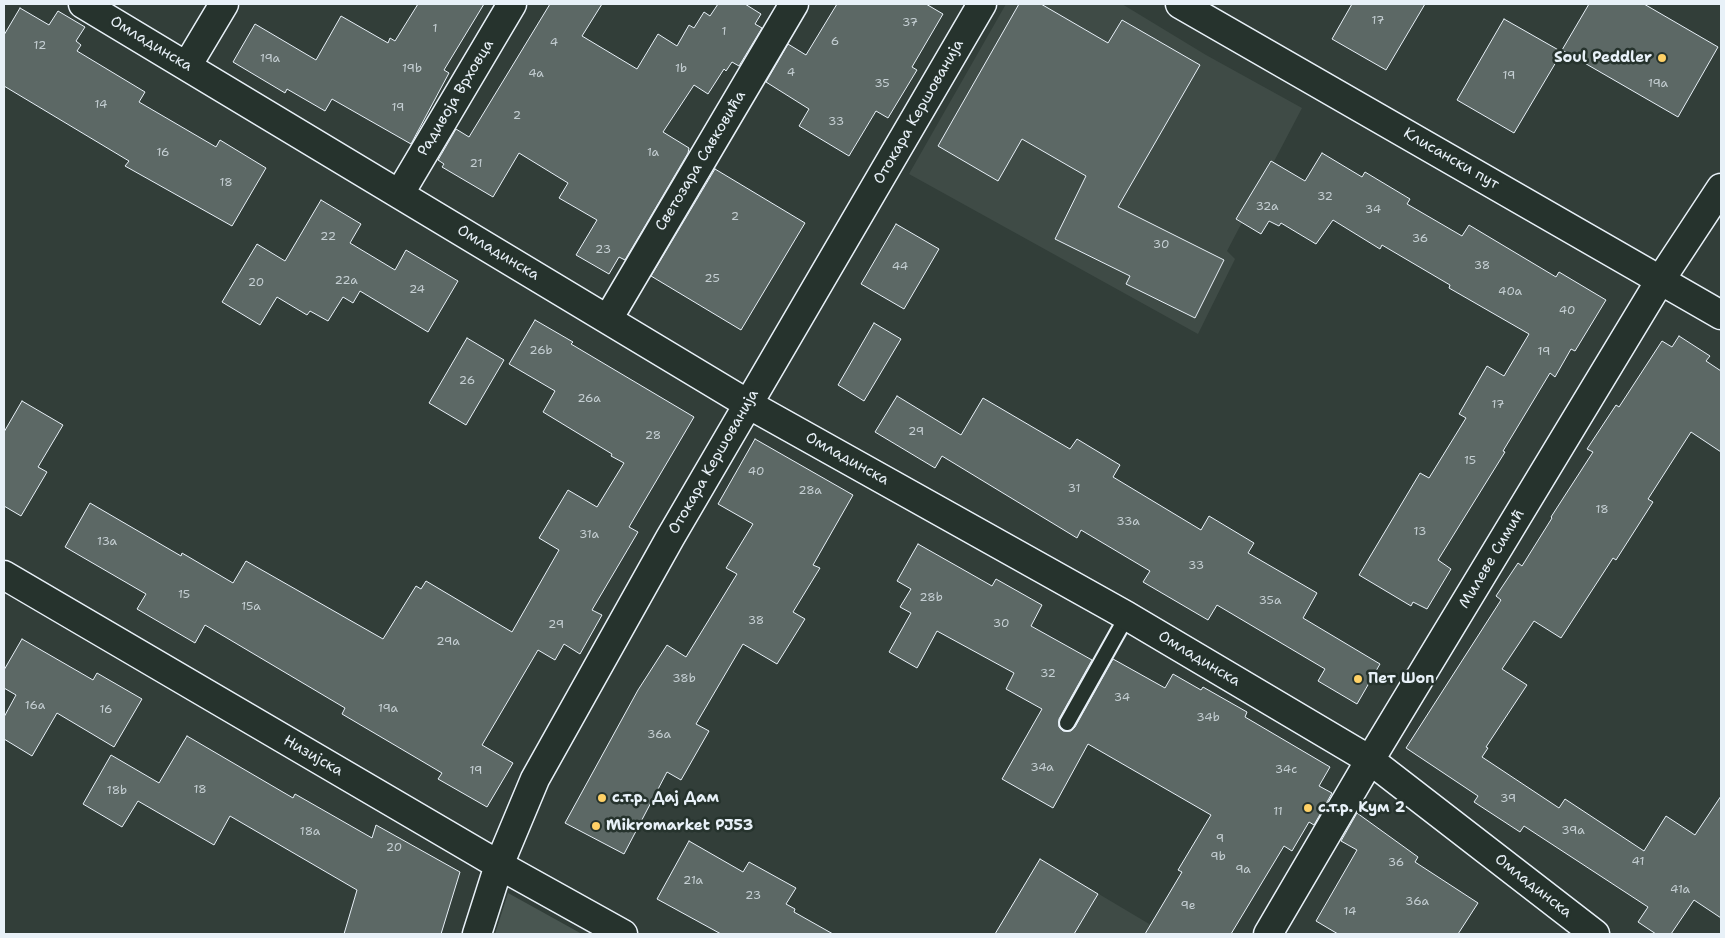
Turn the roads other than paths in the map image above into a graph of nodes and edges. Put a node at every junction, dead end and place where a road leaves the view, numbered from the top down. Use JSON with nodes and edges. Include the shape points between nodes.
{"nodes":[{"id":1,"x":83,"y":4,"type":"edge"},
{"id":2,"x":224,"y":4,"type":"edge"},
{"id":3,"x":512,"y":4,"type":"edge"},
{"id":4,"x":794,"y":4,"type":"edge"},
{"id":5,"x":982,"y":4,"type":"edge"},
{"id":6,"x":1180,"y":4,"type":"edge"},
{"id":7,"x":187,"y":66,"type":"junction"},
{"id":8,"x":1721,"y":188,"type":"edge"},
{"id":9,"x":400,"y":193,"type":"junction"},
{"id":10,"x":1660,"y":280,"type":"junction"},
{"id":11,"x":1721,"y":315,"type":"edge"},
{"id":12,"x":608,"y":319,"type":"junction"},
{"id":13,"x":748,"y":404,"type":"junction"},
{"id":14,"x":4,"y":575,"type":"edge"},
{"id":15,"x":1127,"y":616,"type":"junction"},
{"id":16,"x":1066,"y":723,"type":"dead end"},
{"id":17,"x":1370,"y":760,"type":"junction"},
{"id":18,"x":498,"y":864,"type":"junction"},
{"id":19,"x":477,"y":934,"type":"edge"},
{"id":20,"x":623,"y":934,"type":"edge"},
{"id":21,"x":1268,"y":934,"type":"edge"},
{"id":22,"x":1595,"y":934,"type":"edge"}],
"edges":[{"from":1,"to":7,"type":"street","name":"Омладинска"},
{"from":2,"to":7,"type":"street"},
{"from":3,"to":9,"type":"street","name":"Радивоја Врховца"},
{"from":4,"to":12,"type":"street","name":"Светозара Савковића"},
{"from":5,"to":13,"type":"street","name":"Отокара Кершованија"},
{"from":6,"to":10,"type":"street","name":"Клисански пут"},
{"from":7,"to":9,"type":"street","name":"Омладинска"},
{"from":8,"to":10,"type":"street","name":"Милеве Симић"},
{"from":9,"to":12,"type":"street","name":"Омладинска"},
{"from":10,"to":11,"type":"street","name":"Клисански пут"},
{"from":10,"to":17,"type":"street","name":"Милеве Симић"},
{"from":12,"to":13,"type":"street","name":"Омладинска"},
{"from":13,"to":15,"type":"street","name":"Омладинска"},
{"from":13,"to":18,"type":"street","name":"Отокара Кершованија","via":[[535,779]]},
{"from":14,"to":18,"type":"street","name":"Низијска"},
{"from":15,"to":16,"type":"lane"},
{"from":15,"to":17,"type":"street","name":"Омладинска"},
{"from":17,"to":21,"type":"street","name":"Милеве Симић"},
{"from":17,"to":22,"type":"street","name":"Омладинска"},
{"from":18,"to":19,"type":"street","name":"Отокара Кершованија"},
{"from":18,"to":20,"type":"street","name":"Низијска"}]}
